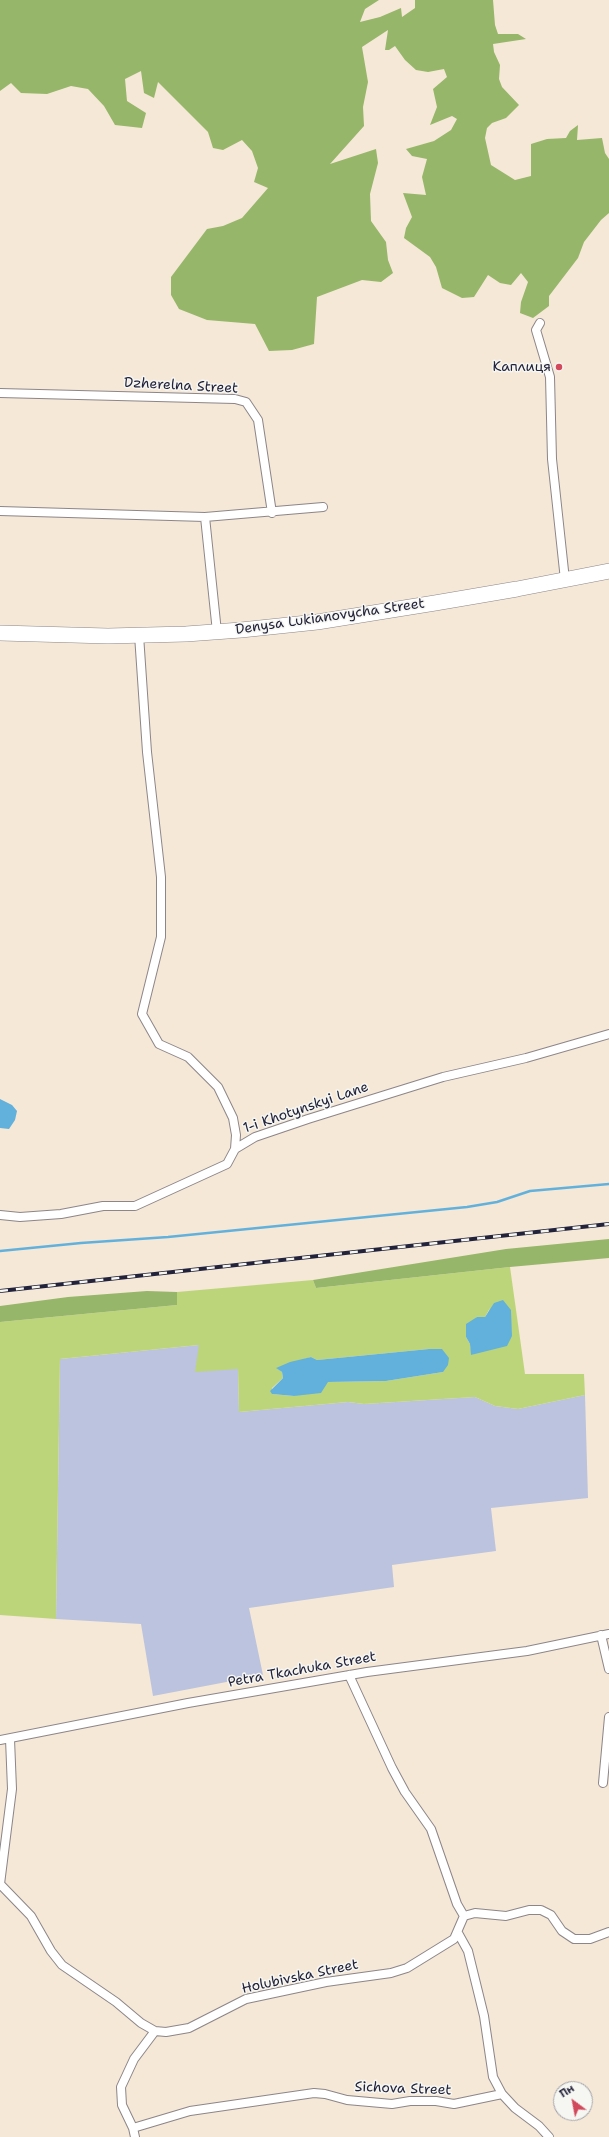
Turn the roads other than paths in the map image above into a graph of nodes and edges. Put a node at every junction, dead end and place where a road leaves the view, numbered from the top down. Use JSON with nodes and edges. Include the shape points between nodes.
{"nodes":[{"id":1,"x":540,"y":323,"type":"dead end"},
{"id":2,"x":0,"y":393,"type":"edge"},
{"id":3,"x":323,"y":507,"type":"dead end"},
{"id":4,"x":0,"y":511,"type":"edge"},
{"id":5,"x":272,"y":513,"type":"junction"},
{"id":6,"x":206,"y":517,"type":"junction"},
{"id":7,"x":609,"y":570,"type":"edge"},
{"id":8,"x":565,"y":580,"type":"junction"},
{"id":9,"x":217,"y":632,"type":"junction"},
{"id":10,"x":0,"y":634,"type":"edge"},
{"id":11,"x":139,"y":635,"type":"junction"},
{"id":12,"x":609,"y":1034,"type":"edge"},
{"id":13,"x":235,"y":1149,"type":"junction"},
{"id":14,"x":0,"y":1215,"type":"edge"},
{"id":15,"x":605,"y":1635,"type":"edge"},
{"id":16,"x":609,"y":1669,"type":"edge"},
{"id":17,"x":349,"y":1675,"type":"junction"},
{"id":18,"x":609,"y":1717,"type":"edge"},
{"id":19,"x":10,"y":1739,"type":"junction"},
{"id":20,"x":0,"y":1740,"type":"edge"},
{"id":21,"x":603,"y":1783,"type":"dead end"},
{"id":22,"x":0,"y":1884,"type":"edge"},
{"id":23,"x":464,"y":1916,"type":"junction"},
{"id":24,"x":609,"y":1932,"type":"edge"},
{"id":25,"x":458,"y":1933,"type":"junction"},
{"id":26,"x":155,"y":2031,"type":"junction"},
{"id":27,"x":502,"y":2094,"type":"junction"},
{"id":28,"x":133,"y":2128,"type":"junction"},
{"id":29,"x":135,"y":2137,"type":"edge"},
{"id":30,"x":549,"y":2137,"type":"edge"}],
"edges":[{"from":1,"to":8,"type":"street","via":[[536,330],[550,377],[552,459]]},
{"from":2,"to":5,"type":"street","name":"Dzherelna Street","via":[[235,399],[246,402],[258,420]]},
{"from":3,"to":5,"type":"street"},
{"from":4,"to":6,"type":"street"},
{"from":5,"to":6,"type":"street"},
{"from":6,"to":9,"type":"street"},
{"from":7,"to":8,"type":"highway","name":"Denysa Lukianovycha Street"},
{"from":8,"to":9,"type":"highway","name":"Denysa Lukianovycha Street","via":[[317,622]]},
{"from":9,"to":11,"type":"highway","name":"Denysa Lukianovycha Street"},
{"from":10,"to":11,"type":"highway","name":"Denysa Lukianovycha Street"},
{"from":11,"to":13,"type":"street","via":[[147,752],[161,877],[161,937],[142,1014],[159,1044],[188,1057],[218,1087],[233,1118]]},
{"from":12,"to":13,"type":"street","name":"1-i Khotynskyi Lane","via":[[526,1058],[444,1077],[308,1118],[255,1138]]},
{"from":13,"to":14,"type":"street","name":"1-i Khotynskyi Lane","via":[[228,1164],[135,1206],[103,1206],[61,1214],[20,1217]]},
{"from":15,"to":16,"type":"street"},
{"from":15,"to":17,"type":"street","name":"Petra Tkachuka Street","via":[[527,1651]]},
{"from":17,"to":19,"type":"street","name":"Petra Tkachuka Street","via":[[188,1703]]},
{"from":17,"to":23,"type":"street","via":[[392,1768],[431,1829],[457,1904]]},
{"from":18,"to":21,"type":"street"},
{"from":19,"to":20,"type":"street","name":"Petra Tkachuka Street"},
{"from":19,"to":22,"type":"street","via":[[12,1790]]},
{"from":22,"to":26,"type":"street","via":[[31,1916],[62,1965]]},
{"from":23,"to":24,"type":"street","via":[[475,1913],[506,1916],[541,1910],[551,1915],[562,1931],[574,1939],[590,1939]]},
{"from":23,"to":25,"type":"street","name":"Holubivska Street"},
{"from":25,"to":26,"type":"street","name":"Holubivska Street","via":[[443,1947],[411,1966],[391,1973],[333,1980],[246,1999],[189,2028]]},
{"from":25,"to":27,"type":"street","via":[[468,1951],[484,2016],[493,2077]]},
{"from":26,"to":28,"type":"street","via":[[134,2059],[121,2087],[122,2104]]},
{"from":27,"to":28,"type":"street","name":"Sichova Street","via":[[454,2104],[436,2101],[392,2104],[347,2100],[314,2093],[190,2111]]},
{"from":27,"to":30,"type":"street"},
{"from":28,"to":29,"type":"street"}]}
